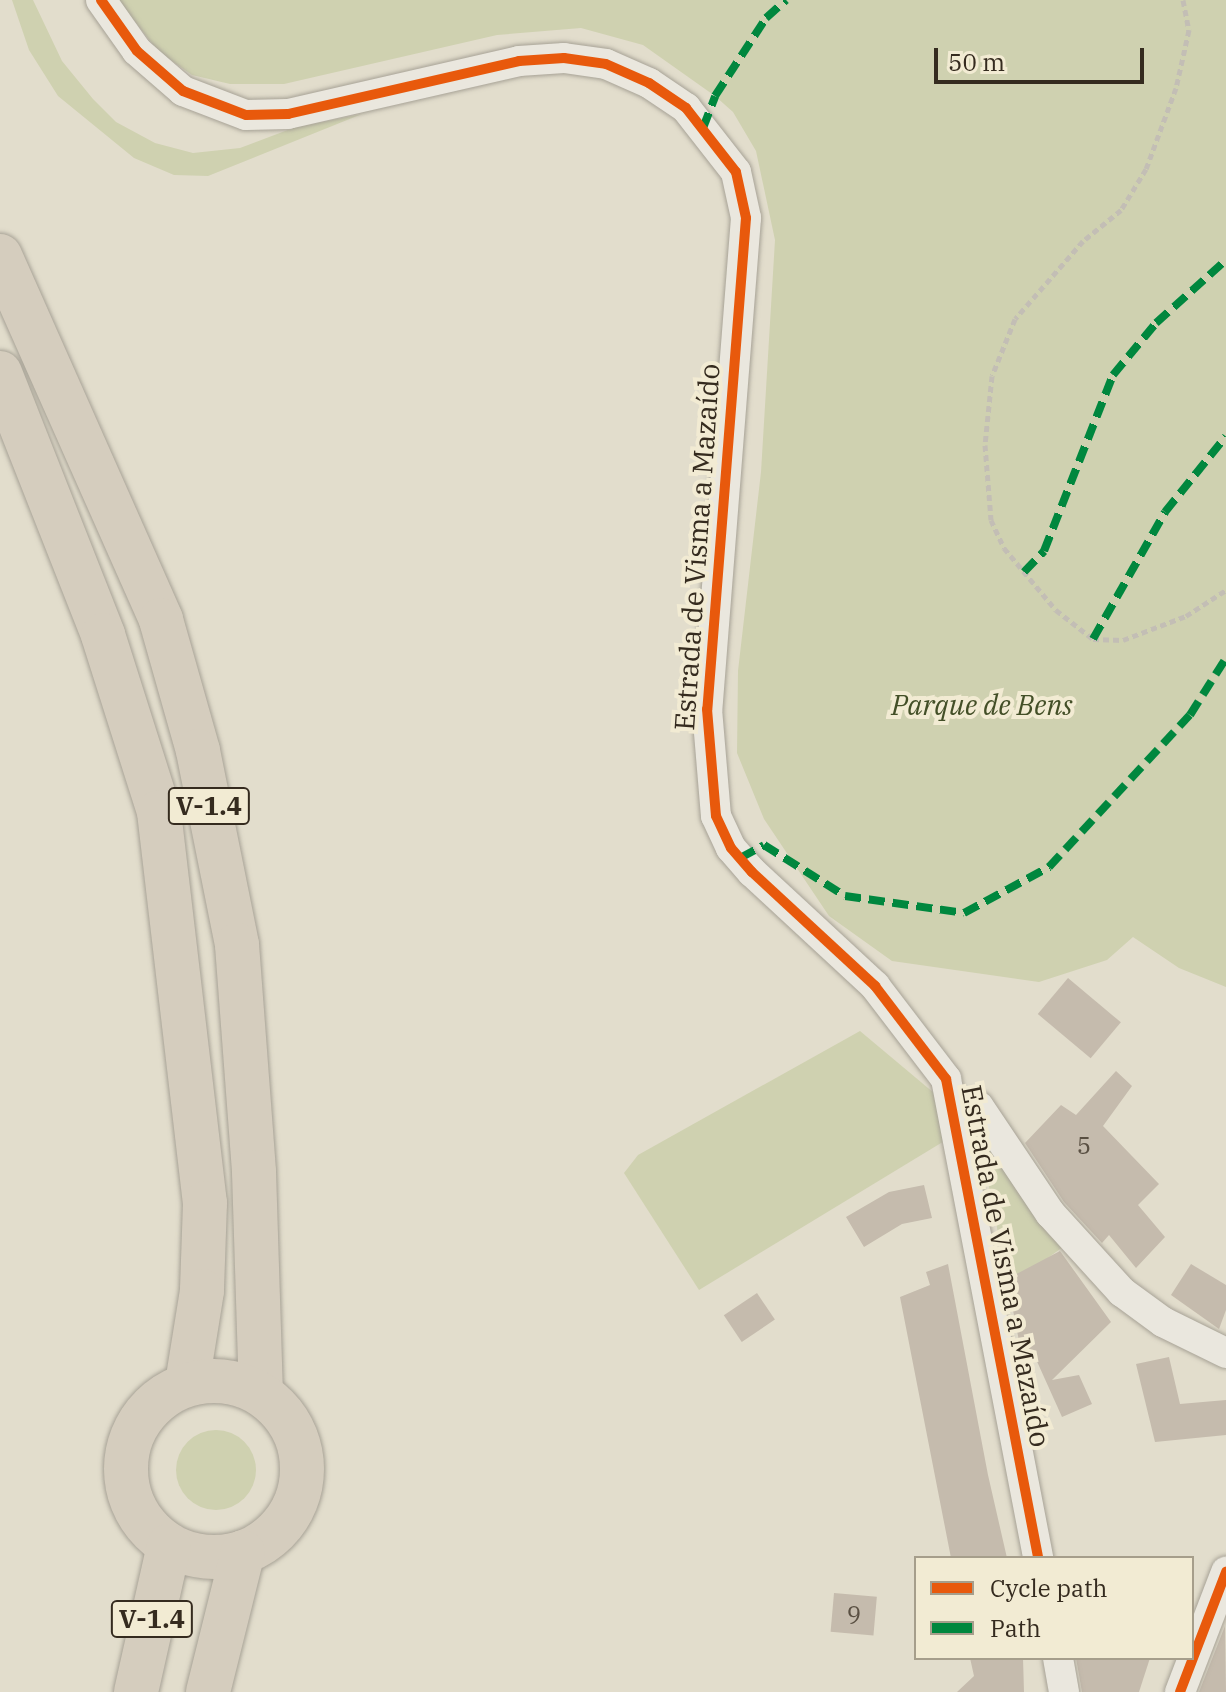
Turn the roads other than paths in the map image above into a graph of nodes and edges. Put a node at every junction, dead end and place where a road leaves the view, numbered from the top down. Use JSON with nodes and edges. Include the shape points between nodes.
{"nodes":[{"id":1,"x":101,"y":0,"type":"edge"},
{"id":2,"x":0,"y":256,"type":"edge"},
{"id":3,"x":0,"y":373,"type":"edge"},
{"id":4,"x":951,"y":1102,"type":"junction"},
{"id":5,"x":1226,"y":1353,"type":"edge"},
{"id":6,"x":187,"y":1384,"type":"junction"},
{"id":7,"x":261,"y":1393,"type":"junction"},
{"id":8,"x":169,"y":1546,"type":"junction"},
{"id":9,"x":243,"y":1552,"type":"junction"},
{"id":10,"x":1038,"y":1556,"type":"edge"},
{"id":11,"x":1226,"y":1572,"type":"edge"},
{"id":12,"x":1194,"y":1655,"type":"edge"},
{"id":13,"x":1058,"y":1660,"type":"edge"},
{"id":14,"x":1192,"y":1660,"type":"edge"},
{"id":15,"x":136,"y":1692,"type":"edge"},
{"id":16,"x":208,"y":1692,"type":"edge"},
{"id":17,"x":1064,"y":1692,"type":"edge"},
{"id":18,"x":1180,"y":1692,"type":"edge"}],
"edges":[{"from":1,"to":4,"type":"street","name":"Estrada de Visma a Mazaído","via":[[137,51],[183,91],[246,115],[303,112],[519,61],[564,58],[606,64],[649,83],[686,108],[712,137],[736,172],[746,218],[707,709],[716,816],[731,848],[760,881],[905,1020],[940,1068]]},
{"from":2,"to":7,"type":"highway","number":"V-1.4","via":[[161,620],[198,751],[237,945],[254,1172]]},
{"from":3,"to":6,"type":"highway","number":"V-1.4","via":[[103,635],[159,812],[205,1203],[202,1291]]},
{"from":4,"to":5,"type":"street","via":[[979,1107],[1050,1213],[1122,1292],[1163,1322]]},
{"from":4,"to":10,"type":"street","name":"Estrada de Visma a Mazaído"},
{"from":6,"to":7,"type":"highway","via":[[212,1380]]},
{"from":6,"to":8,"type":"highway","via":[[144,1414],[125,1463],[135,1510]]},
{"from":7,"to":9,"type":"highway","via":[[293,1427],[303,1473],[285,1522]]},
{"from":8,"to":9,"type":"highway","number":"V-1.4","via":[[218,1557]]},
{"from":8,"to":15,"type":"highway","number":"V-1.4"},
{"from":9,"to":16,"type":"highway","number":"V-1.4"},
{"from":11,"to":12,"type":"street"},
{"from":13,"to":17,"type":"street"},
{"from":14,"to":18,"type":"street"}]}
